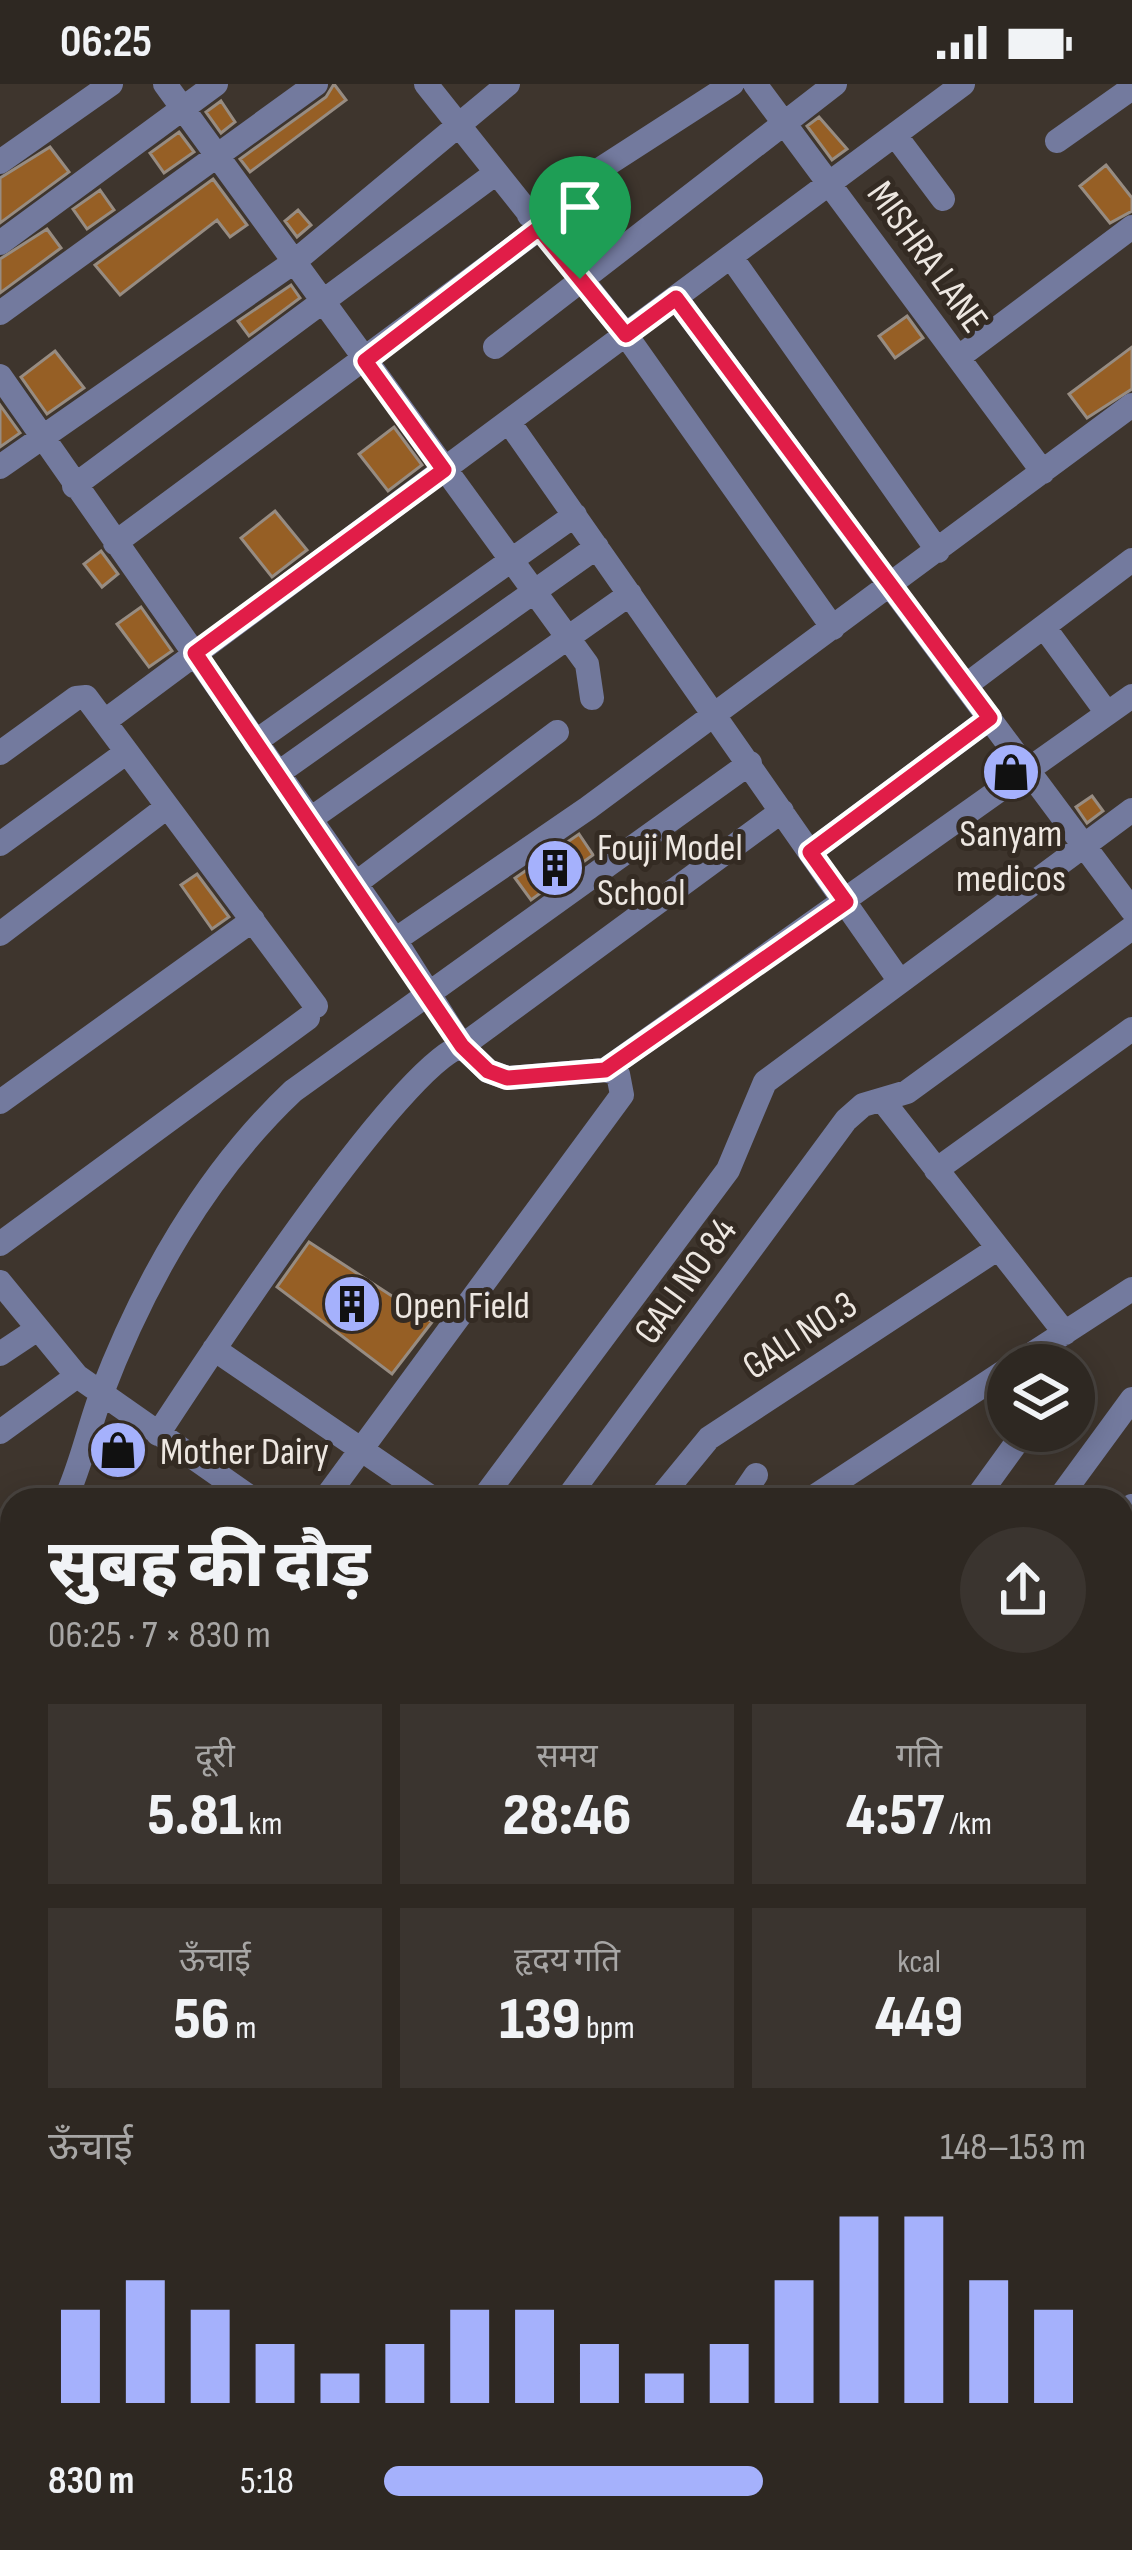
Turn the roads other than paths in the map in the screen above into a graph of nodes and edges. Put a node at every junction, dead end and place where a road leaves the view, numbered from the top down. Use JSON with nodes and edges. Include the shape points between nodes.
{"nodes":[{"id":1,"x":111,"y":84,"type":"edge"},
{"id":2,"x":165,"y":84,"type":"edge"},
{"id":3,"x":217,"y":84,"type":"edge"},
{"id":4,"x":316,"y":84,"type":"edge"},
{"id":5,"x":427,"y":84,"type":"edge"},
{"id":6,"x":508,"y":84,"type":"edge"},
{"id":7,"x":732,"y":84,"type":"edge"},
{"id":8,"x":755,"y":84,"type":"edge"},
{"id":9,"x":835,"y":84,"type":"edge"},
{"id":10,"x":963,"y":84,"type":"edge"},
{"id":11,"x":1132,"y":88,"type":"edge"},
{"id":12,"x":183,"y":109,"type":"junction"},
{"id":13,"x":458,"y":121,"type":"junction"},
{"id":14,"x":783,"y":122,"type":"junction"},
{"id":15,"x":895,"y":135,"type":"junction"},
{"id":16,"x":1057,"y":141,"type":"dead end"},
{"id":17,"x":217,"y":155,"type":"junction"},
{"id":18,"x":0,"y":162,"type":"edge"},
{"id":19,"x":496,"y":172,"type":"junction"},
{"id":20,"x":831,"y":182,"type":"junction"},
{"id":21,"x":943,"y":199,"type":"dead end"},
{"id":22,"x":534,"y":222,"type":"junction"},
{"id":23,"x":1132,"y":227,"type":"edge"},
{"id":24,"x":0,"y":243,"type":"edge"},
{"id":25,"x":731,"y":257,"type":"junction"},
{"id":26,"x":294,"y":262,"type":"junction"},
{"id":27,"x":580,"y":279,"type":"junction"},
{"id":28,"x":676,"y":298,"type":"junction"},
{"id":29,"x":321,"y":300,"type":"junction"},
{"id":30,"x":0,"y":313,"type":"edge"},
{"id":31,"x":626,"y":335,"type":"junction"},
{"id":32,"x":495,"y":347,"type":"dead end"},
{"id":33,"x":959,"y":357,"type":"junction"},
{"id":34,"x":365,"y":361,"type":"junction"},
{"id":35,"x":0,"y":376,"type":"edge"},
{"id":36,"x":1132,"y":405,"type":"edge"},
{"id":37,"x":509,"y":422,"type":"junction"},
{"id":38,"x":40,"y":437,"type":"junction"},
{"id":39,"x":0,"y":466,"type":"edge"},
{"id":40,"x":444,"y":470,"type":"junction"},
{"id":41,"x":1043,"y":472,"type":"junction"},
{"id":42,"x":74,"y":486,"type":"junction"},
{"id":43,"x":575,"y":515,"type":"junction"},
{"id":44,"x":115,"y":543,"type":"junction"},
{"id":45,"x":597,"y":547,"type":"junction"},
{"id":46,"x":938,"y":551,"type":"junction"},
{"id":47,"x":1132,"y":560,"type":"edge"},
{"id":48,"x":511,"y":561,"type":"junction"},
{"id":49,"x":890,"y":586,"type":"junction"},
{"id":50,"x":533,"y":592,"type":"junction"},
{"id":51,"x":630,"y":594,"type":"junction"},
{"id":52,"x":1045,"y":627,"type":"junction"},
{"id":53,"x":833,"y":628,"type":"junction"},
{"id":54,"x":568,"y":638,"type":"junction"},
{"id":55,"x":195,"y":653,"type":"junction"},
{"id":56,"x":964,"y":686,"type":"junction"},
{"id":57,"x":1132,"y":696,"type":"edge"},
{"id":58,"x":592,"y":698,"type":"dead end"},
{"id":59,"x":1107,"y":713,"type":"junction"},
{"id":60,"x":715,"y":715,"type":"junction"},
{"id":61,"x":990,"y":718,"type":"junction"},
{"id":62,"x":105,"y":721,"type":"junction"},
{"id":63,"x":557,"y":732,"type":"dead end"},
{"id":64,"x":255,"y":742,"type":"junction"},
{"id":65,"x":127,"y":752,"type":"junction"},
{"id":66,"x":0,"y":753,"type":"edge"},
{"id":67,"x":750,"y":763,"type":"junction"},
{"id":68,"x":1028,"y":769,"type":"junction"},
{"id":69,"x":278,"y":774,"type":"junction"},
{"id":70,"x":167,"y":807,"type":"junction"},
{"id":71,"x":1132,"y":810,"type":"edge"},
{"id":72,"x":782,"y":812,"type":"junction"},
{"id":73,"x":309,"y":820,"type":"junction"},
{"id":74,"x":0,"y":844,"type":"edge"},
{"id":75,"x":1084,"y":847,"type":"junction"},
{"id":76,"x":810,"y":852,"type":"junction"},
{"id":77,"x":355,"y":884,"type":"junction"},
{"id":78,"x":846,"y":902,"type":"junction"},
{"id":79,"x":1132,"y":910,"type":"edge"},
{"id":80,"x":253,"y":920,"type":"junction"},
{"id":81,"x":1132,"y":928,"type":"edge"},
{"id":82,"x":0,"y":934,"type":"edge"},
{"id":83,"x":395,"y":940,"type":"junction"},
{"id":84,"x":899,"y":980,"type":"junction"},
{"id":85,"x":428,"y":993,"type":"junction"},
{"id":86,"x":1132,"y":1029,"type":"edge"},
{"id":87,"x":462,"y":1046,"type":"junction"},
{"id":88,"x":605,"y":1070,"type":"junction"},
{"id":89,"x":0,"y":1102,"type":"edge"},
{"id":90,"x":873,"y":1103,"type":"junction"},
{"id":91,"x":936,"y":1170,"type":"junction"},
{"id":92,"x":0,"y":1244,"type":"edge"},
{"id":93,"x":997,"y":1249,"type":"junction"},
{"id":94,"x":0,"y":1282,"type":"edge"},
{"id":95,"x":1132,"y":1289,"type":"edge"},
{"id":96,"x":36,"y":1330,"type":"junction"},
{"id":97,"x":1065,"y":1333,"type":"junction"},
{"id":98,"x":1048,"y":1344,"type":"edge"},
{"id":99,"x":214,"y":1349,"type":"junction"},
{"id":100,"x":0,"y":1354,"type":"edge"},
{"id":101,"x":77,"y":1376,"type":"junction"},
{"id":102,"x":987,"y":1383,"type":"edge"},
{"id":103,"x":101,"y":1396,"type":"junction"},
{"id":104,"x":1132,"y":1399,"type":"edge"},
{"id":105,"x":0,"y":1432,"type":"edge"},
{"id":106,"x":158,"y":1434,"type":"junction"},
{"id":107,"x":362,"y":1449,"type":"junction"},
{"id":108,"x":1010,"y":1452,"type":"edge"},
{"id":109,"x":757,"y":1474,"type":"dead end"},
{"id":110,"x":68,"y":1488,"type":"edge"},
{"id":111,"x":237,"y":1488,"type":"edge"},
{"id":112,"x":333,"y":1488,"type":"edge"},
{"id":113,"x":418,"y":1488,"type":"edge"},
{"id":114,"x":491,"y":1488,"type":"edge"},
{"id":115,"x":575,"y":1488,"type":"edge"},
{"id":116,"x":668,"y":1488,"type":"edge"},
{"id":117,"x":747,"y":1488,"type":"edge"},
{"id":118,"x":827,"y":1488,"type":"edge"},
{"id":119,"x":984,"y":1488,"type":"edge"},
{"id":120,"x":1067,"y":1488,"type":"edge"}],
"edges":[{"from":1,"to":18,"type":"street"},
{"from":2,"to":12,"type":"street"},
{"from":3,"to":12,"type":"street"},
{"from":4,"to":17,"type":"street"},
{"from":5,"to":13,"type":"street"},
{"from":6,"to":13,"type":"street"},
{"from":7,"to":22,"type":"street"},
{"from":8,"to":14,"type":"street","name":"MISHRA LANE"},
{"from":9,"to":14,"type":"street"},
{"from":10,"to":15,"type":"street"},
{"from":11,"to":16,"type":"street"},
{"from":12,"to":17,"type":"street"},
{"from":12,"to":24,"type":"street"},
{"from":13,"to":19,"type":"street"},
{"from":13,"to":26,"type":"street"},
{"from":14,"to":20,"type":"street","name":"MISHRA LANE"},
{"from":14,"to":27,"type":"street"},
{"from":15,"to":20,"type":"street"},
{"from":15,"to":21,"type":"street"},
{"from":17,"to":26,"type":"street"},
{"from":17,"to":30,"type":"street"},
{"from":19,"to":22,"type":"street"},
{"from":19,"to":29,"type":"street"},
{"from":20,"to":25,"type":"street"},
{"from":20,"to":33,"type":"street","name":"MISHRA LANE"},
{"from":22,"to":27,"type":"street"},
{"from":22,"to":34,"type":"street"},
{"from":23,"to":33,"type":"street"},
{"from":25,"to":28,"type":"street"},
{"from":25,"to":46,"type":"street"},
{"from":26,"to":29,"type":"street"},
{"from":26,"to":38,"type":"street"},
{"from":27,"to":31,"type":"street"},
{"from":27,"to":32,"type":"street"},
{"from":28,"to":31,"type":"street"},
{"from":28,"to":49,"type":"street"},
{"from":29,"to":34,"type":"street"},
{"from":29,"to":42,"type":"street"},
{"from":31,"to":37,"type":"street"},
{"from":31,"to":53,"type":"street"},
{"from":33,"to":41,"type":"street","name":"MISHRA LANE"},
{"from":34,"to":40,"type":"street"},
{"from":34,"to":44,"type":"street"},
{"from":35,"to":38,"type":"street"},
{"from":36,"to":41,"type":"street"},
{"from":37,"to":40,"type":"street"},
{"from":37,"to":43,"type":"street"},
{"from":38,"to":39,"type":"street"},
{"from":38,"to":42,"type":"street"},
{"from":40,"to":48,"type":"street"},
{"from":40,"to":55,"type":"street"},
{"from":41,"to":46,"type":"street"},
{"from":42,"to":44,"type":"street"},
{"from":43,"to":45,"type":"street"},
{"from":43,"to":48,"type":"street"},
{"from":44,"to":55,"type":"street"},
{"from":45,"to":50,"type":"street"},
{"from":45,"to":51,"type":"street"},
{"from":46,"to":49,"type":"street"},
{"from":47,"to":52,"type":"street"},
{"from":48,"to":50,"type":"street"},
{"from":48,"to":64,"type":"street"},
{"from":49,"to":53,"type":"street"},
{"from":49,"to":56,"type":"street"},
{"from":50,"to":54,"type":"street"},
{"from":50,"to":69,"type":"street"},
{"from":51,"to":54,"type":"street"},
{"from":51,"to":60,"type":"street"},
{"from":52,"to":56,"type":"street"},
{"from":52,"to":59,"type":"street"},
{"from":53,"to":60,"type":"street"},
{"from":54,"to":58,"type":"street","via":[[587,664]]},
{"from":54,"to":73,"type":"street"},
{"from":55,"to":62,"type":"street"},
{"from":55,"to":64,"type":"street"},
{"from":56,"to":61,"type":"street"},
{"from":57,"to":59,"type":"street"},
{"from":59,"to":68,"type":"street"},
{"from":60,"to":67,"type":"street"},
{"from":60,"to":83,"type":"street"},
{"from":61,"to":68,"type":"street"},
{"from":61,"to":76,"type":"street"},
{"from":62,"to":65,"type":"street"},
{"from":62,"to":66,"type":"street","via":[[82,695]]},
{"from":63,"to":77,"type":"street"},
{"from":64,"to":69,"type":"street"},
{"from":65,"to":70,"type":"street"},
{"from":65,"to":74,"type":"street"},
{"from":67,"to":72,"type":"street"},
{"from":67,"to":85,"type":"street"},
{"from":68,"to":75,"type":"street"},
{"from":68,"to":78,"type":"street"},
{"from":69,"to":73,"type":"street"},
{"from":70,"to":80,"type":"street"},
{"from":70,"to":82,"type":"street"},
{"from":71,"to":75,"type":"street"},
{"from":72,"to":76,"type":"street"},
{"from":72,"to":87,"type":"street"},
{"from":73,"to":77,"type":"street"},
{"from":75,"to":79,"type":"street"},
{"from":75,"to":84,"type":"street"},
{"from":76,"to":78,"type":"street"},
{"from":77,"to":83,"type":"street"},
{"from":78,"to":84,"type":"street"},
{"from":78,"to":88,"type":"street"},
{"from":80,"to":89,"type":"street"},
{"from":80,"to":92,"type":"street","via":[[312,1012]]},
{"from":81,"to":90,"type":"street","name":"GALI NO 84","via":[[907,1092]]},
{"from":83,"to":85,"type":"street"},
{"from":84,"to":114,"type":"street","via":[[765,1082],[728,1170]]},
{"from":85,"to":87,"type":"street"},
{"from":85,"to":103,"type":"street","via":[[292,1091],[243,1143],[170,1248]]},
{"from":86,"to":91,"type":"street"},
{"from":87,"to":88,"type":"street","via":[[507,1078]]},
{"from":87,"to":99,"type":"street","via":[[407,1086]]},
{"from":88,"to":107,"type":"street","via":[[618,1074],[622,1095]]},
{"from":90,"to":91,"type":"street"},
{"from":90,"to":115,"type":"street","name":"GALI NO 84","via":[[846,1120]]},
{"from":91,"to":93,"type":"street"},
{"from":93,"to":97,"type":"street"},
{"from":93,"to":116,"type":"street","name":"GALI NO.3","via":[[709,1438]]},
{"from":94,"to":96,"type":"street"},
{"from":95,"to":97,"type":"street"},
{"from":96,"to":100,"type":"street"},
{"from":96,"to":101,"type":"street"},
{"from":97,"to":98,"type":"street"},
{"from":99,"to":106,"type":"street"},
{"from":99,"to":107,"type":"street"},
{"from":101,"to":103,"type":"street"},
{"from":101,"to":105,"type":"street"},
{"from":102,"to":118,"type":"street"},
{"from":103,"to":106,"type":"street"},
{"from":103,"to":110,"type":"street"},
{"from":104,"to":120,"type":"street"},
{"from":106,"to":111,"type":"street"},
{"from":107,"to":112,"type":"street"},
{"from":107,"to":113,"type":"street"},
{"from":108,"to":119,"type":"street"},
{"from":109,"to":117,"type":"street"}]}
